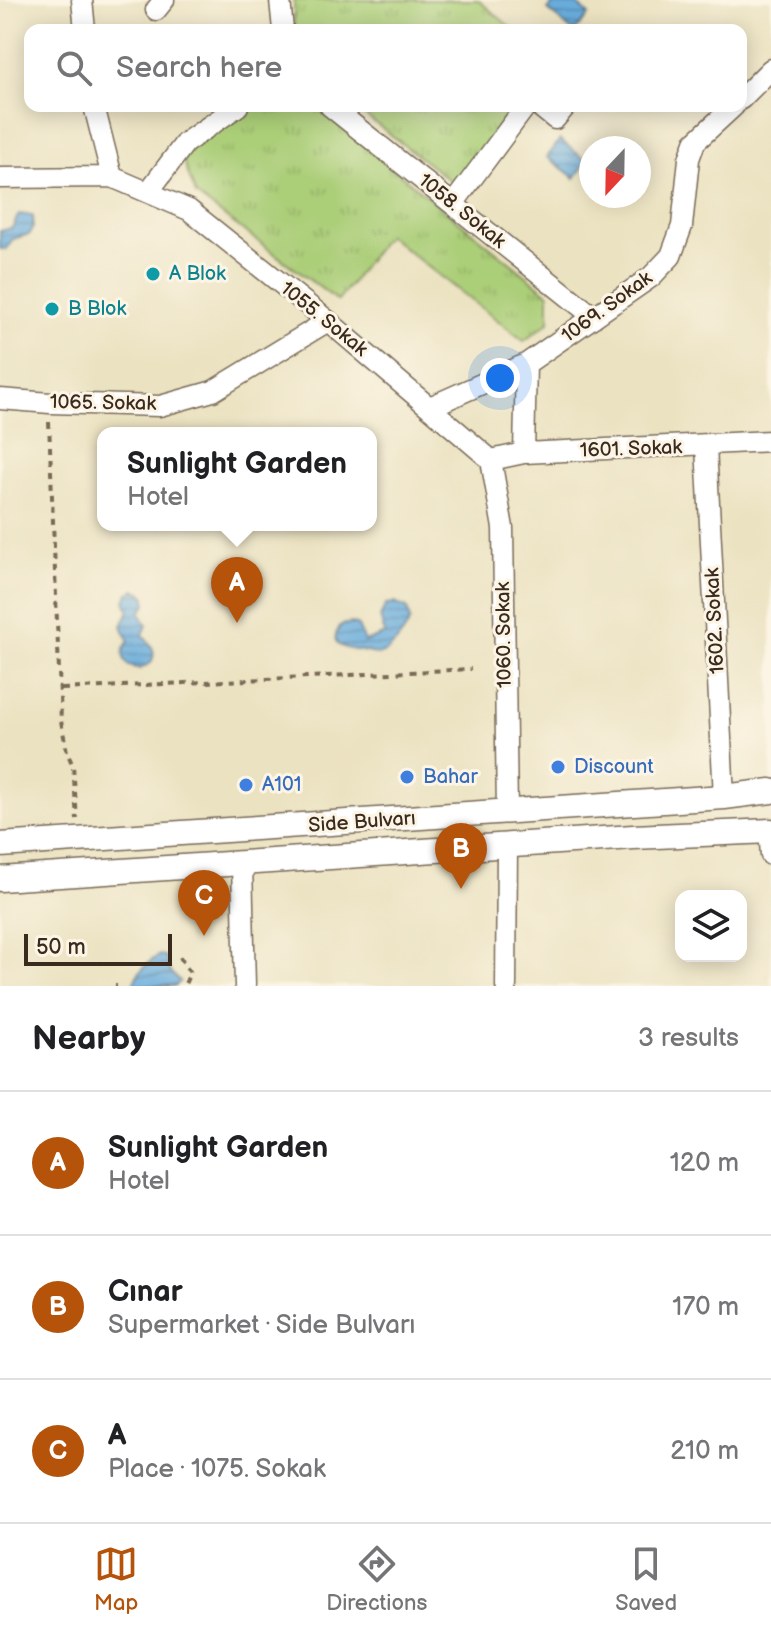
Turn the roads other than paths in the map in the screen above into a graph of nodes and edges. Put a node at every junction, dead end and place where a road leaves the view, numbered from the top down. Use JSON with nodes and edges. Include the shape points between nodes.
{"nodes":[{"id":1,"x":82,"y":0,"type":"edge"},
{"id":2,"x":280,"y":0,"type":"edge"},
{"id":3,"x":84,"y":24,"type":"edge"},
{"id":4,"x":282,"y":24,"type":"edge"},
{"id":5,"x":771,"y":69,"type":"edge"},
{"id":6,"x":747,"y":92,"type":"edge"},
{"id":7,"x":96,"y":112,"type":"edge"},
{"id":8,"x":229,"y":112,"type":"edge"},
{"id":9,"x":338,"y":112,"type":"edge"},
{"id":10,"x":522,"y":112,"type":"edge"},
{"id":11,"x":546,"y":112,"type":"edge"},
{"id":12,"x":561,"y":112,"type":"edge"},
{"id":13,"x":726,"y":112,"type":"edge"},
{"id":14,"x":112,"y":177,"type":"junction"},
{"id":15,"x":0,"y":178,"type":"edge"},
{"id":16,"x":149,"y":191,"type":"junction"},
{"id":17,"x":453,"y":204,"type":"junction"},
{"id":18,"x":594,"y":317,"type":"junction"},
{"id":19,"x":328,"y":321,"type":"junction"},
{"id":20,"x":526,"y":364,"type":"junction"},
{"id":21,"x":0,"y":399,"type":"edge"},
{"id":22,"x":430,"y":407,"type":"junction"},
{"id":23,"x":771,"y":441,"type":"edge"},
{"id":24,"x":706,"y":446,"type":"junction"},
{"id":25,"x":524,"y":453,"type":"junction"},
{"id":26,"x":491,"y":460,"type":"junction"},
{"id":27,"x":771,"y":791,"type":"edge"},
{"id":28,"x":724,"y":797,"type":"junction"},
{"id":29,"x":507,"y":812,"type":"junction"},
{"id":30,"x":770,"y":839,"type":"edge"},
{"id":31,"x":0,"y":845,"type":"edge"},
{"id":32,"x":507,"y":846,"type":"junction"},
{"id":33,"x":242,"y":864,"type":"junction"},
{"id":34,"x":0,"y":879,"type":"edge"},
{"id":35,"x":245,"y":986,"type":"edge"},
{"id":36,"x":506,"y":986,"type":"edge"}],
"edges":[{"from":1,"to":3,"type":"street"},
{"from":2,"to":4,"type":"street"},
{"from":5,"to":6,"type":"street","name":"1069. Sokak"},
{"from":7,"to":14,"type":"street"},
{"from":8,"to":16,"type":"street","via":[[185,143]]},
{"from":9,"to":17,"type":"street","name":"1058. Sokak"},
{"from":10,"to":17,"type":"street"},
{"from":11,"to":12,"type":"street","via":[[555,119]]},
{"from":13,"to":18,"type":"street","name":"1069. Sokak","via":[[695,142],[682,226],[671,256],[651,277]]},
{"from":14,"to":15,"type":"street"},
{"from":14,"to":16,"type":"street","name":"1055. Sokak"},
{"from":16,"to":19,"type":"street","name":"1055. Sokak","via":[[189,210]]},
{"from":17,"to":18,"type":"street","name":"1058. Sokak"},
{"from":18,"to":20,"type":"street","name":"1069. Sokak"},
{"from":19,"to":21,"type":"street","name":"1065. Sokak","via":[[213,391],[160,406]]},
{"from":19,"to":22,"type":"street","name":"1055. Sokak"},
{"from":20,"to":22,"type":"street","name":"1069. Sokak"},
{"from":20,"to":25,"type":"street"},
{"from":22,"to":26,"type":"street","name":"1055. Sokak"},
{"from":23,"to":24,"type":"street","name":"1601. Sokak"},
{"from":24,"to":25,"type":"street","name":"1601. Sokak"},
{"from":24,"to":28,"type":"street","name":"1602. Sokak"},
{"from":25,"to":26,"type":"street","name":"1601. Sokak"},
{"from":26,"to":29,"type":"street","name":"1060. Sokak","via":[[503,528]]},
{"from":27,"to":28,"type":"main road","name":"Side Bulvarı"},
{"from":28,"to":29,"type":"main road","name":"Side Bulvarı"},
{"from":29,"to":31,"type":"main road","name":"Side Bulvarı"},
{"from":30,"to":32,"type":"main road","name":"Side Bulvarı"},
{"from":32,"to":33,"type":"main road","name":"Side Bulvarı"},
{"from":32,"to":36,"type":"street"},
{"from":33,"to":34,"type":"main road","name":"Side Bulvarı"},
{"from":33,"to":35,"type":"street"}]}
